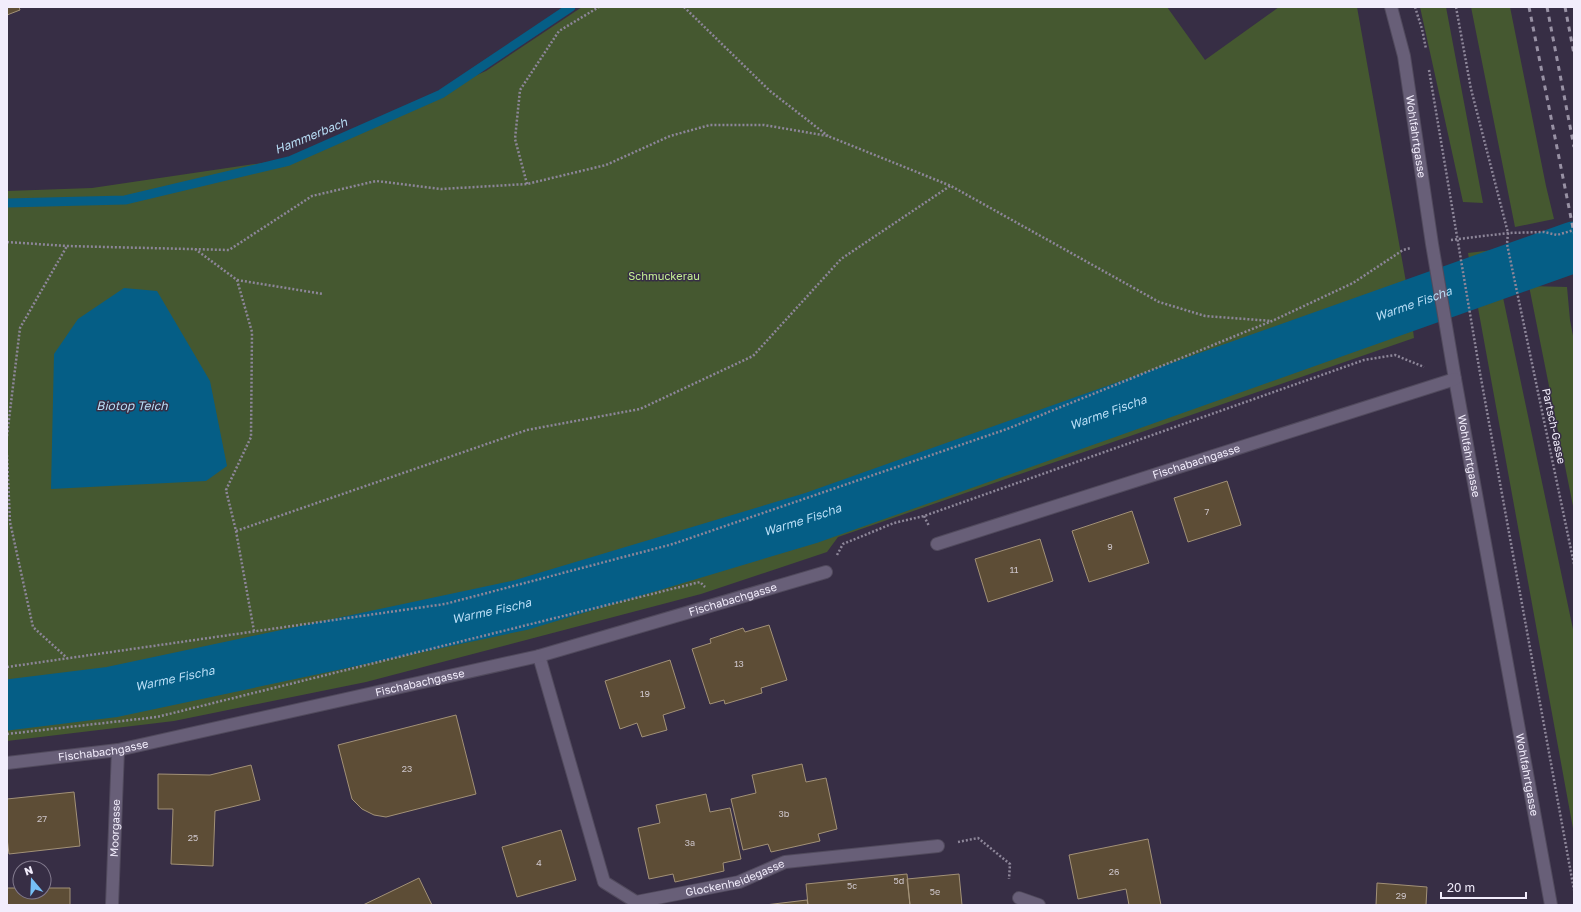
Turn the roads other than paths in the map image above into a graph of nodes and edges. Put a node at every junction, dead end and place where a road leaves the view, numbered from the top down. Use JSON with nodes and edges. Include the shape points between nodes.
{"nodes":[{"id":1,"x":1391,"y":7,"type":"edge"},
{"id":2,"x":1455,"y":379,"type":"junction"},
{"id":3,"x":937,"y":544,"type":"dead end"},
{"id":4,"x":826,"y":572,"type":"road end"},
{"id":5,"x":539,"y":656,"type":"junction"},
{"id":6,"x":118,"y":750,"type":"junction"},
{"id":7,"x":7,"y":763,"type":"edge"},
{"id":8,"x":938,"y":846,"type":"road end"},
{"id":9,"x":1019,"y":898,"type":"road end"},
{"id":10,"x":112,"y":905,"type":"edge"},
{"id":11,"x":1039,"y":905,"type":"edge"},
{"id":12,"x":1551,"y":905,"type":"edge"}],
"edges":[{"from":1,"to":2,"type":"street","name":"Wohlfahrtgasse","via":[[1404,56]]},
{"from":2,"to":3,"type":"street","name":"Fischabachgasse"},
{"from":2,"to":12,"type":"street","name":"Wohlfahrtgasse"},
{"from":4,"to":5,"type":"street","name":"Fischabachgasse"},
{"from":5,"to":6,"type":"street","name":"Fischabachgasse"},
{"from":5,"to":8,"type":"street","name":"Glockenheidegasse","via":[[604,882],[636,902],[739,882],[785,862]]},
{"from":6,"to":7,"type":"street","name":"Fischabachgasse"},
{"from":6,"to":10,"type":"street","name":"Moorgasse"},
{"from":9,"to":11,"type":"street"}]}
